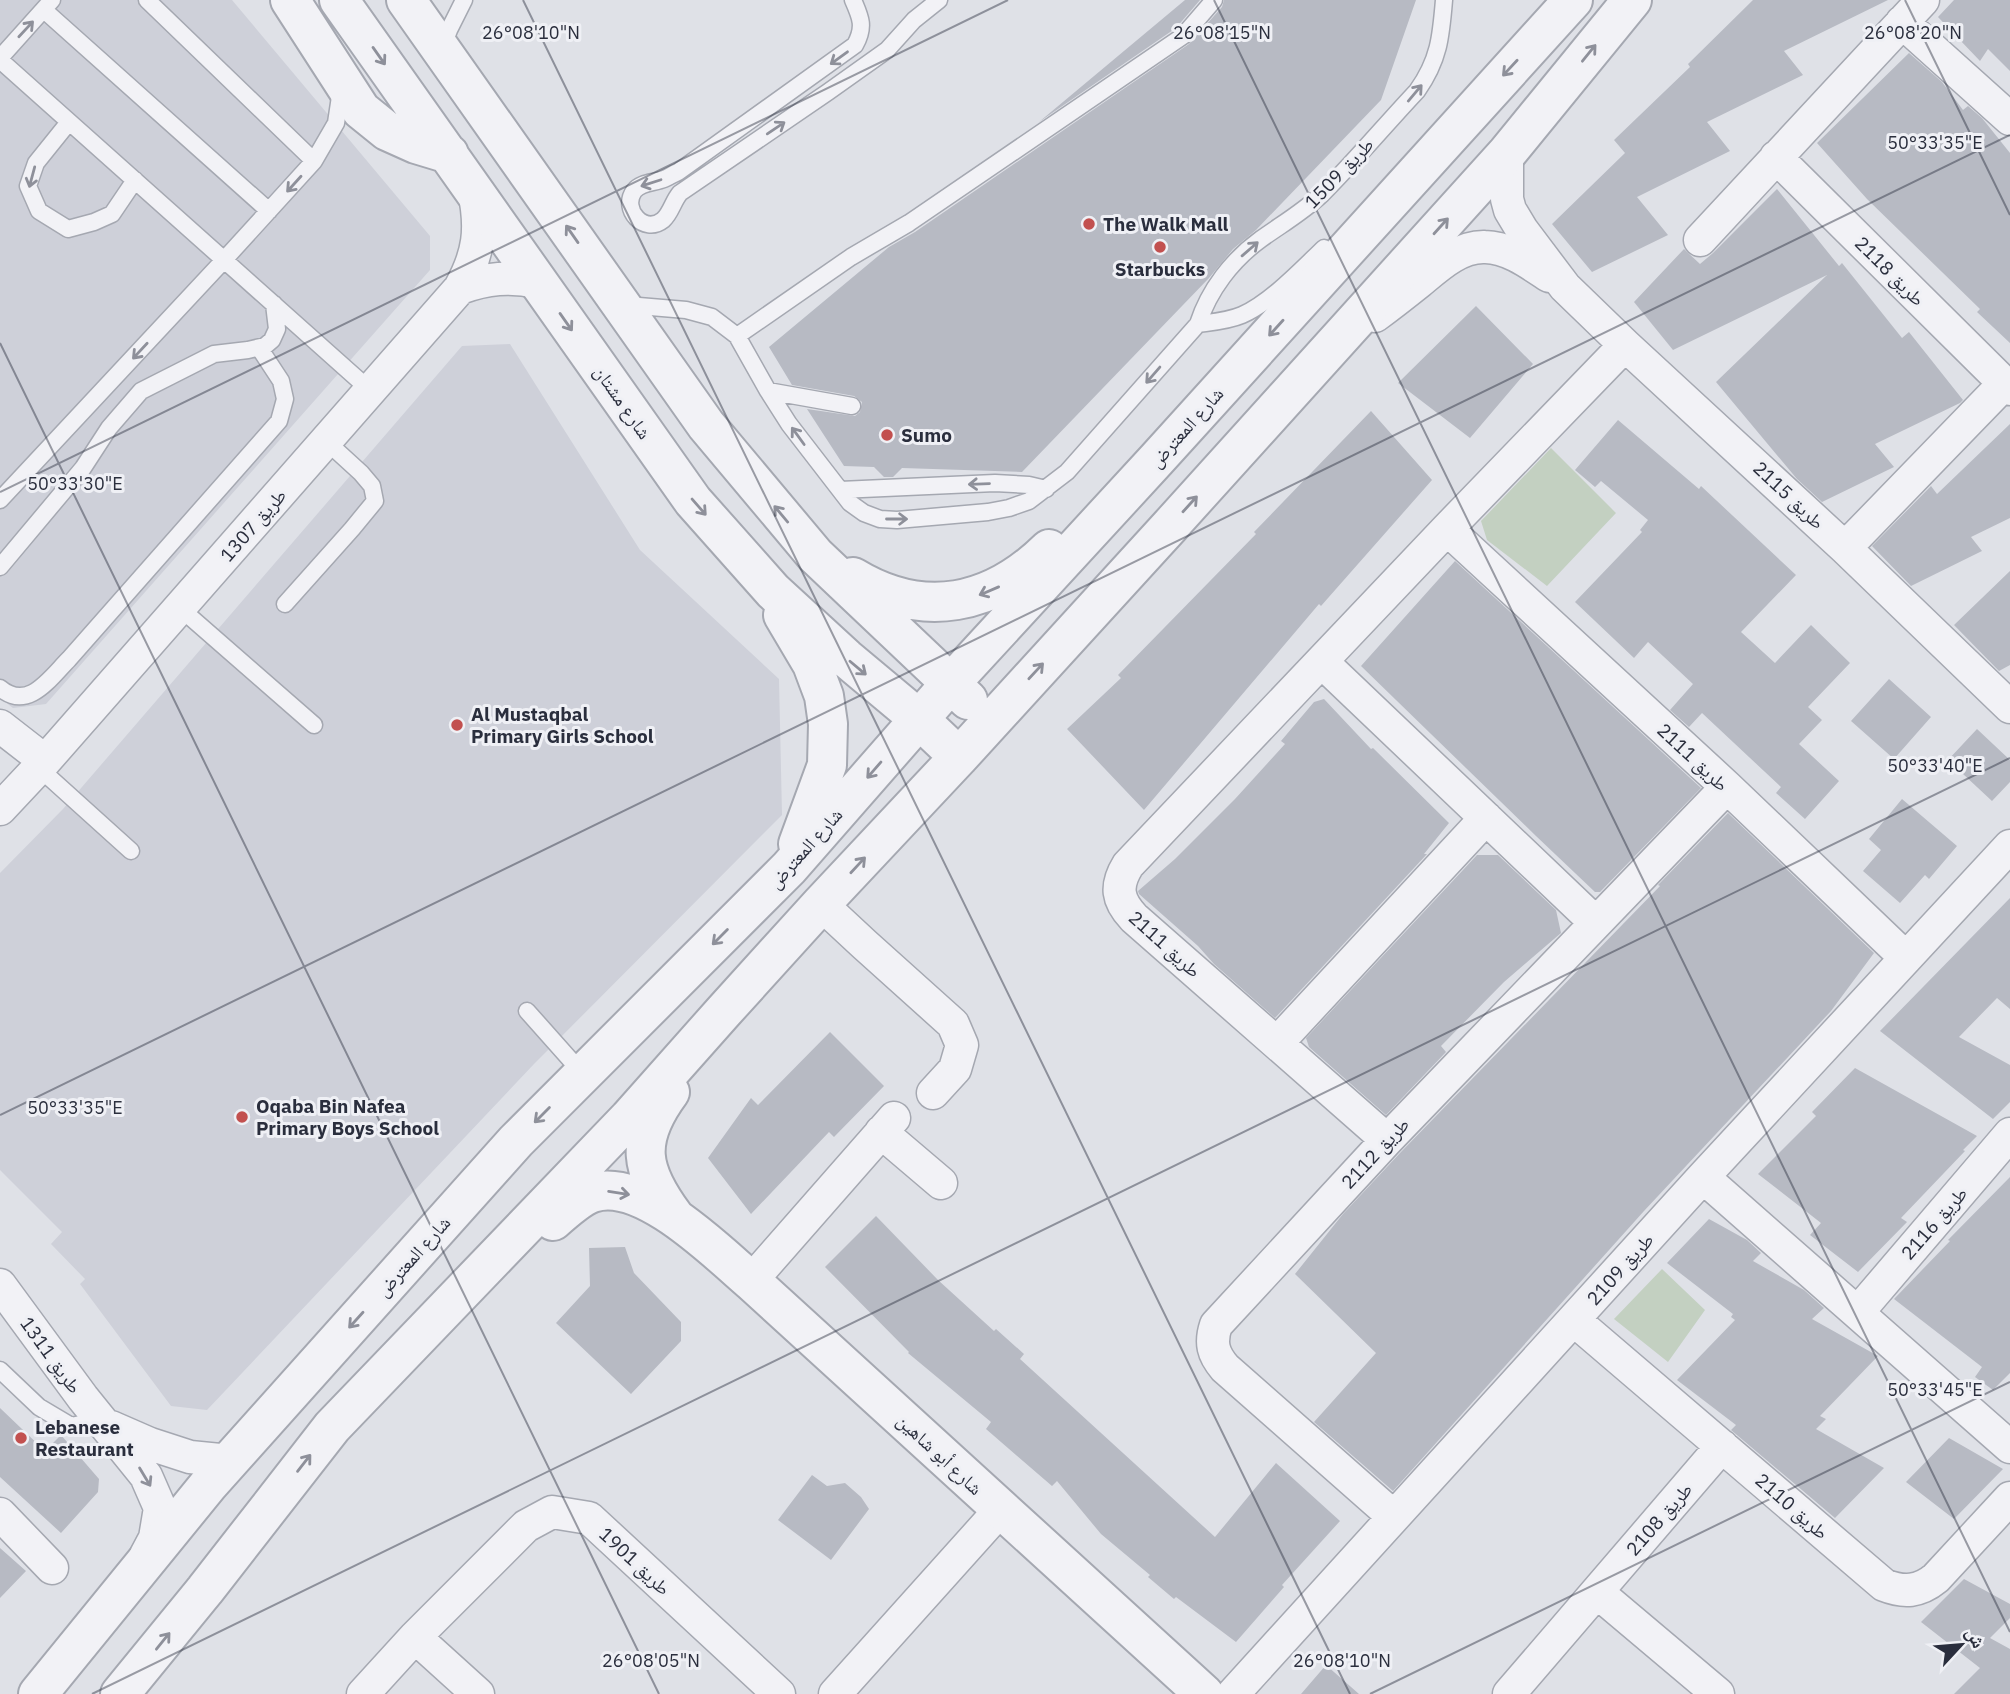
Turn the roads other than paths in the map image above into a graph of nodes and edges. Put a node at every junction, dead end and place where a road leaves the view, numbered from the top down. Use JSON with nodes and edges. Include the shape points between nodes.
{"nodes":[{"id":1,"x":147,"y":0,"type":"edge"},
{"id":2,"x":290,"y":0,"type":"edge"},
{"id":3,"x":340,"y":0,"type":"edge"},
{"id":4,"x":406,"y":0,"type":"edge"},
{"id":5,"x":464,"y":0,"type":"edge"},
{"id":6,"x":853,"y":0,"type":"edge"},
{"id":7,"x":939,"y":0,"type":"edge"},
{"id":8,"x":1214,"y":0,"type":"edge"},
{"id":9,"x":1444,"y":0,"type":"edge"},
{"id":10,"x":1573,"y":0,"type":"edge"},
{"id":11,"x":1632,"y":0,"type":"edge"},
{"id":12,"x":48,"y":5,"type":"edge"},
{"id":13,"x":1912,"y":11,"type":"edge"},
{"id":14,"x":441,"y":50,"type":"junction"},
{"id":15,"x":0,"y":59,"type":"edge"},
{"id":16,"x":342,"y":80,"type":"junction"},
{"id":17,"x":2010,"y":119,"type":"edge"},
{"id":18,"x":69,"y":122,"type":"junction"},
{"id":19,"x":1507,"y":153,"type":"junction"},
{"id":20,"x":449,"y":154,"type":"junction"},
{"id":21,"x":1776,"y":158,"type":"junction"},
{"id":22,"x":314,"y":161,"type":"junction"},
{"id":23,"x":1428,"y":162,"type":"junction"},
{"id":24,"x":135,"y":180,"type":"junction"},
{"id":25,"x":474,"y":191,"type":"junction"},
{"id":26,"x":269,"y":211,"type":"junction"},
{"id":27,"x":1700,"y":240,"type":"dead end"},
{"id":28,"x":225,"y":260,"type":"junction"},
{"id":29,"x":538,"y":282,"type":"junction"},
{"id":30,"x":1565,"y":287,"type":"junction"},
{"id":31,"x":460,"y":288,"type":"junction"},
{"id":32,"x":274,"y":304,"type":"junction"},
{"id":33,"x":622,"y":305,"type":"junction"},
{"id":34,"x":1198,"y":324,"type":"junction"},
{"id":35,"x":737,"y":336,"type":"junction"},
{"id":36,"x":1625,"y":345,"type":"junction"},
{"id":37,"x":260,"y":349,"type":"junction"},
{"id":38,"x":1324,"y":355,"type":"junction"},
{"id":39,"x":2007,"y":386,"type":"edge"},
{"id":40,"x":371,"y":391,"type":"junction"},
{"id":41,"x":768,"y":391,"type":"junction"},
{"id":42,"x":852,"y":406,"type":"dead end"},
{"id":43,"x":326,"y":441,"type":"junction"},
{"id":44,"x":1157,"y":459,"type":"junction"},
{"id":45,"x":1046,"y":489,"type":"junction"},
{"id":46,"x":840,"y":490,"type":"junction"},
{"id":47,"x":0,"y":500,"type":"edge"},
{"id":48,"x":1447,"y":529,"type":"junction"},
{"id":49,"x":1845,"y":548,"type":"junction"},
{"id":50,"x":815,"y":555,"type":"junction"},
{"id":51,"x":0,"y":567,"type":"edge"},
{"id":52,"x":773,"y":591,"type":"junction"},
{"id":53,"x":285,"y":604,"type":"dead end"},
{"id":54,"x":180,"y":608,"type":"junction"},
{"id":55,"x":1322,"y":663,"type":"junction"},
{"id":56,"x":950,"y":684,"type":"junction"},
{"id":57,"x":0,"y":688,"type":"edge"},
{"id":58,"x":2010,"y":706,"type":"edge"},
{"id":59,"x":919,"y":719,"type":"junction"},
{"id":60,"x":990,"y":722,"type":"junction"},
{"id":61,"x":314,"y":725,"type":"dead end"},
{"id":62,"x":0,"y":726,"type":"edge"},
{"id":63,"x":960,"y":757,"type":"junction"},
{"id":64,"x":42,"y":764,"type":"junction"},
{"id":65,"x":1727,"y":788,"type":"junction"},
{"id":66,"x":0,"y":809,"type":"edge"},
{"id":67,"x":1486,"y":818,"type":"junction"},
{"id":68,"x":2010,"y":846,"type":"edge"},
{"id":69,"x":131,"y":851,"type":"dead end"},
{"id":70,"x":789,"y":868,"type":"junction"},
{"id":71,"x":821,"y":904,"type":"junction"},
{"id":72,"x":1596,"y":923,"type":"junction"},
{"id":73,"x":1906,"y":958,"type":"junction"},
{"id":74,"x":527,"y":1011,"type":"dead end"},
{"id":75,"x":724,"y":1011,"type":"junction"},
{"id":76,"x":1277,"y":1043,"type":"junction"},
{"id":77,"x":583,"y":1074,"type":"junction"},
{"id":78,"x":933,"y":1093,"type":"dead end"},
{"id":79,"x":2010,"y":1134,"type":"edge"},
{"id":80,"x":1387,"y":1140,"type":"junction"},
{"id":81,"x":1703,"y":1177,"type":"junction"},
{"id":82,"x":941,"y":1183,"type":"dead end"},
{"id":83,"x":674,"y":1216,"type":"junction"},
{"id":84,"x":751,"y":1281,"type":"junction"},
{"id":85,"x":0,"y":1285,"type":"edge"},
{"id":86,"x":1858,"y":1312,"type":"junction"},
{"id":87,"x":1574,"y":1320,"type":"junction"},
{"id":88,"x":429,"y":1328,"type":"junction"},
{"id":89,"x":0,"y":1370,"type":"edge"},
{"id":90,"x":101,"y":1420,"type":"junction"},
{"id":91,"x":2005,"y":1433,"type":"edge"},
{"id":92,"x":1722,"y":1446,"type":"junction"},
{"id":93,"x":230,"y":1461,"type":"junction"},
{"id":94,"x":2010,"y":1498,"type":"edge"},
{"id":95,"x":1001,"y":1509,"type":"junction"},
{"id":96,"x":0,"y":1514,"type":"edge"},
{"id":97,"x":1394,"y":1517,"type":"junction"},
{"id":98,"x":52,"y":1568,"type":"dead end"},
{"id":99,"x":138,"y":1572,"type":"junction"},
{"id":100,"x":1597,"y":1592,"type":"junction"},
{"id":101,"x":415,"y":1637,"type":"junction"},
{"id":102,"x":1515,"y":1692,"type":"edge"},
{"id":103,"x":37,"y":1694,"type":"edge"},
{"id":104,"x":120,"y":1694,"type":"edge"},
{"id":105,"x":363,"y":1694,"type":"edge"},
{"id":106,"x":478,"y":1694,"type":"edge"},
{"id":107,"x":779,"y":1694,"type":"edge"},
{"id":108,"x":835,"y":1694,"type":"edge"},
{"id":109,"x":1204,"y":1694,"type":"edge"},
{"id":110,"x":1233,"y":1694,"type":"edge"},
{"id":111,"x":1718,"y":1694,"type":"edge"}],
"edges":[{"from":1,"to":22,"type":"lane"},
{"from":2,"to":16,"type":"street"},
{"from":3,"to":20,"type":"street","name":"شارع مشتان","one_way":true},
{"from":4,"to":14,"type":"street"},
{"from":5,"to":14,"type":"lane"},
{"from":6,"to":7,"type":"lane","one_way":true,"via":[[862,24],[855,45],[678,172],[635,189],[629,201],[640,222],[662,221],[680,193],[887,50]]},
{"from":8,"to":35,"type":"lane","via":[[1183,36]]},
{"from":34,"to":9,"type":"lane","name":"طريق 1509","one_way":true,"via":[[1214,287],[1244,253],[1322,193],[1417,91],[1436,59]]},
{"from":10,"to":23,"type":"street","name":"شارع المعترض","one_way":true},
{"from":19,"to":11,"type":"street","one_way":true},
{"from":15,"to":12,"type":"lane","one_way":true},
{"from":12,"to":26,"type":"lane"},
{"from":13,"to":17,"type":"street"},
{"from":13,"to":21,"type":"street"},
{"from":33,"to":14,"type":"street","one_way":true},
{"from":15,"to":18,"type":"lane"},
{"from":16,"to":20,"type":"street","via":[[361,110],[387,131]]},
{"from":16,"to":22,"type":"lane","via":[[336,123]]},
{"from":18,"to":24,"type":"lane"},
{"from":18,"to":24,"type":"lane","one_way":true,"via":[[37,163],[28,187],[39,211],[68,229],[94,222],[112,214]]},
{"from":19,"to":30,"type":"street","name":"طريق 2115","via":[[1510,210]]},
{"from":38,"to":19,"type":"street","one_way":true},
{"from":20,"to":25,"type":"street","name":"شارع مشتان"},
{"from":21,"to":27,"type":"street"},
{"from":21,"to":39,"type":"street","name":"طريق 2118"},
{"from":22,"to":26,"type":"lane","one_way":true},
{"from":23,"to":34,"type":"lane","via":[[1273,295],[1243,315]]},
{"from":23,"to":44,"type":"street","name":"شارع المعترض","one_way":true},
{"from":24,"to":28,"type":"lane"},
{"from":25,"to":29,"type":"street","name":"شارع مشتان"},
{"from":25,"to":31,"type":"street","name":"طريق 1307","via":[[479,231],[470,270]]},
{"from":26,"to":28,"type":"lane"},
{"from":28,"to":32,"type":"lane"},
{"from":28,"to":47,"type":"lane","one_way":true},
{"from":29,"to":31,"type":"street","via":[[490,279]]},
{"from":29,"to":52,"type":"street","name":"شارع مشتان","one_way":true,"via":[[693,500]]},
{"from":30,"to":36,"type":"street","name":"طريق 2115"},
{"from":30,"to":38,"type":"street","name":"طريق 2115","via":[[1529,262],[1498,249],[1471,249],[1441,263]]},
{"from":31,"to":40,"type":"street","name":"طريق 1307"},
{"from":32,"to":37,"type":"lane","via":[[277,329]]},
{"from":32,"to":40,"type":"lane"},
{"from":33,"to":35,"type":"lane","via":[[686,310],[712,317]]},
{"from":50,"to":33,"type":"street","one_way":true,"via":[[706,425]]},
{"from":34,"to":45,"type":"lane","name":"طريق 1509","one_way":true,"via":[[1067,472]]},
{"from":35,"to":41,"type":"lane","name":"طريق 1509"},
{"from":36,"to":48,"type":"street","name":"طريق 2111"},
{"from":36,"to":49,"type":"street","name":"طريق 2115"},
{"from":37,"to":51,"type":"lane","via":[[214,354],[141,391]]},
{"from":37,"to":57,"type":"lane","via":[[281,381],[285,399],[279,421],[34,694],[19,698]]},
{"from":60,"to":38,"type":"street","one_way":true},
{"from":39,"to":49,"type":"street","name":"طريق 2118"},
{"from":40,"to":43,"type":"street","name":"طريق 1307"},
{"from":41,"to":42,"type":"lane"},
{"from":46,"to":41,"type":"lane","name":"طريق 1509","one_way":true},
{"from":43,"to":53,"type":"lane","via":[[372,486],[375,501]]},
{"from":43,"to":54,"type":"street","name":"طريق 1307"},
{"from":44,"to":50,"type":"street","one_way":true,"via":[[1115,484],[1022,573],[977,596],[930,602],[890,596]]},
{"from":44,"to":56,"type":"street","name":"شارع المعترض"},
{"from":45,"to":46,"type":"lane","one_way":true,"via":[[995,483]]},
{"from":46,"to":45,"type":"lane","name":"طريق 1509","one_way":true,"via":[[864,513],[897,520],[1009,508]]},
{"from":48,"to":55,"type":"street","name":"طريق 2111"},
{"from":48,"to":65,"type":"street","name":"طريق 2111"},
{"from":49,"to":58,"type":"street","name":"طريق 2115"},
{"from":50,"to":56,"type":"street"},
{"from":52,"to":59,"type":"street","name":"شارع مشتان","one_way":true},
{"from":52,"to":70,"type":"street","via":[[811,664],[824,696],[828,724],[827,765]]},
{"from":54,"to":61,"type":"lane"},
{"from":54,"to":64,"type":"street","name":"طريق 1307"},
{"from":55,"to":67,"type":"street"},
{"from":55,"to":76,"type":"street","name":"طريق 2111","via":[[1128,865],[1119,887],[1134,918]]},
{"from":56,"to":59,"type":"street","name":"شارع المعترض"},
{"from":56,"to":60,"type":"street"},
{"from":59,"to":63,"type":"street","name":"شارع مشتان"},
{"from":59,"to":70,"type":"street","name":"شارع المعترض","one_way":true},
{"from":60,"to":63,"type":"street"},
{"from":62,"to":64,"type":"street"},
{"from":71,"to":63,"type":"street","one_way":true},
{"from":64,"to":66,"type":"street","name":"طريق 1307"},
{"from":64,"to":69,"type":"lane"},
{"from":65,"to":72,"type":"street","name":"طريق 2112"},
{"from":65,"to":73,"type":"street","name":"طريق 2111"},
{"from":67,"to":72,"type":"street"},
{"from":67,"to":76,"type":"street"},
{"from":68,"to":73,"type":"street","name":"طريق 2109"},
{"from":70,"to":77,"type":"street","name":"شارع المعترض","one_way":true},
{"from":71,"to":75,"type":"street"},
{"from":71,"to":78,"type":"street","via":[[953,1024],[962,1045],[955,1069]]},
{"from":72,"to":80,"type":"street","name":"طريق 2112"},
{"from":73,"to":81,"type":"street","name":"طريق 2109"},
{"from":74,"to":77,"type":"lane"},
{"from":75,"to":83,"type":"street","name":"شارع أبو شاهين","via":[[656,1110],[647,1134],[645,1161],[657,1192]]},
{"from":75,"to":88,"type":"street"},
{"from":76,"to":80,"type":"street","name":"طريق 2111"},
{"from":77,"to":93,"type":"street","name":"شارع المعترض","one_way":true,"via":[[516,1141]]},
{"from":79,"to":86,"type":"street","name":"طريق 2116"},
{"from":80,"to":97,"type":"street","name":"طريق 2112","via":[[1223,1316],[1212,1336],[1217,1359],[1225,1368]]},
{"from":81,"to":86,"type":"street"},
{"from":81,"to":87,"type":"street","name":"طريق 2109"},
{"from":82,"to":84,"type":"street","via":[[887,1125]]},
{"from":83,"to":84,"type":"street","name":"شارع أبو شاهين"},
{"from":88,"to":83,"type":"street","name":"شارع أبو شاهين","one_way":true,"via":[[591,1193],[620,1191]]},
{"from":84,"to":95,"type":"street","name":"شارع أبو شاهين"},
{"from":85,"to":90,"type":"street","name":"طريق 1311"},
{"from":86,"to":91,"type":"street"},
{"from":87,"to":92,"type":"street","name":"طريق 2110"},
{"from":87,"to":97,"type":"street","name":"طريق 2109"},
{"from":104,"to":88,"type":"street","one_way":true,"via":[[332,1427]]},
{"from":89,"to":90,"type":"lane","via":[[39,1407],[71,1426]]},
{"from":90,"to":93,"type":"street","name":"طريق 1311","via":[[190,1457]]},
{"from":90,"to":99,"type":"street","name":"طريق 1311","one_way":true,"via":[[146,1476],[160,1508],[155,1538]]},
{"from":92,"to":94,"type":"street","name":"طريق 2110","via":[[1884,1585],[1897,1590],[1925,1587]]},
{"from":92,"to":100,"type":"street","name":"طريق 2108"},
{"from":93,"to":99,"type":"street","name":"شارع المعترض"},
{"from":95,"to":108,"type":"street"},
{"from":95,"to":109,"type":"street","name":"شارع أبو شاهين"},
{"from":96,"to":98,"type":"street"},
{"from":97,"to":110,"type":"street","name":"طريق 2109"},
{"from":99,"to":103,"type":"street","name":"شارع المعترض"},
{"from":100,"to":102,"type":"street","name":"طريق 2108"},
{"from":100,"to":111,"type":"street"},
{"from":101,"to":105,"type":"street","name":"طريق 1901"},
{"from":101,"to":106,"type":"street"},
{"from":101,"to":107,"type":"street","name":"طريق 1901","via":[[526,1526],[552,1512],[589,1518]]}]}
